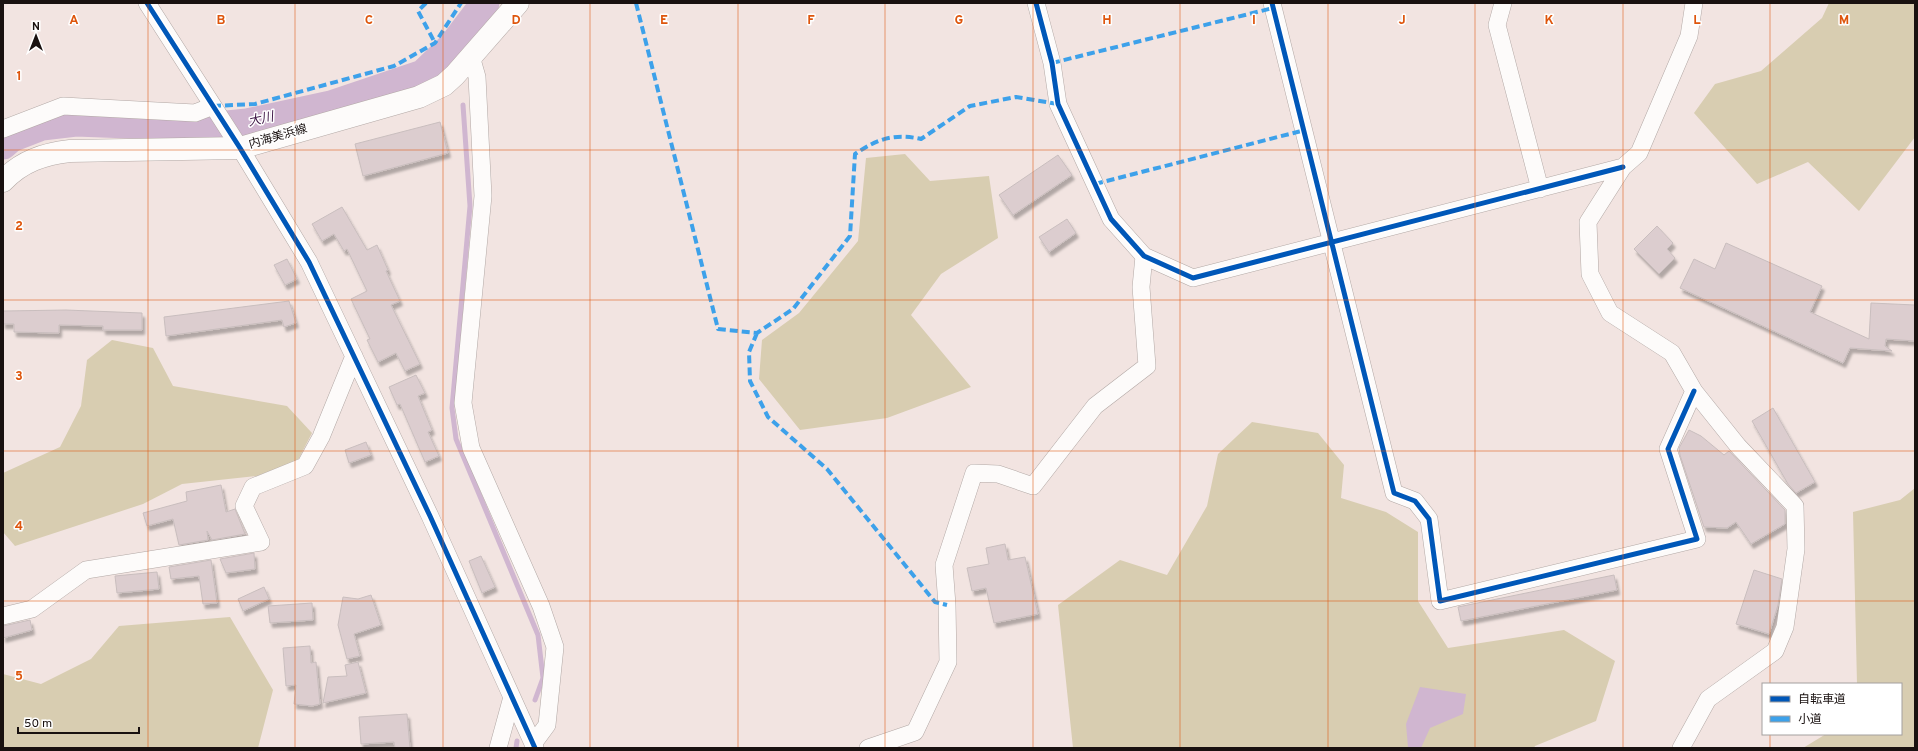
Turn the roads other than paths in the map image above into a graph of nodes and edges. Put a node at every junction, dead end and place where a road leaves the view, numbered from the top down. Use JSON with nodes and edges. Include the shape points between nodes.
{"nodes":[{"id":1,"x":147,"y":3,"type":"edge"},
{"id":2,"x":518,"y":3,"type":"edge"},
{"id":3,"x":1036,"y":3,"type":"edge"},
{"id":4,"x":1272,"y":3,"type":"edge"},
{"id":5,"x":1503,"y":3,"type":"edge"},
{"id":6,"x":1694,"y":3,"type":"edge"},
{"id":7,"x":471,"y":56,"type":"junction"},
{"id":8,"x":215,"y":110,"type":"junction"},
{"id":9,"x":3,"y":129,"type":"edge"},
{"id":10,"x":236,"y":143,"type":"junction"},
{"id":11,"x":1623,"y":168,"type":"junction"},
{"id":12,"x":3,"y":181,"type":"edge"},
{"id":13,"x":1540,"y":189,"type":"junction"},
{"id":14,"x":1333,"y":241,"type":"junction"},
{"id":15,"x":1144,"y":256,"type":"junction"},
{"id":16,"x":354,"y":356,"type":"junction"},
{"id":17,"x":1694,"y":391,"type":"junction"},
{"id":18,"x":3,"y":616,"type":"edge"},
{"id":19,"x":512,"y":697,"type":"junction"},
{"id":20,"x":534,"y":746,"type":"edge"},
{"id":21,"x":498,"y":748,"type":"edge"},
{"id":22,"x":868,"y":748,"type":"edge"},
{"id":23,"x":1681,"y":748,"type":"edge"}],
"edges":[{"from":1,"to":8,"type":"street"},
{"from":2,"to":7,"type":"main road","name":"内海美浜線"},
{"from":3,"to":15,"type":"street","via":[[1052,63],[1058,104],[1111,219]]},
{"from":4,"to":14,"type":"street"},
{"from":5,"to":13,"type":"street","via":[[1497,25]]},
{"from":6,"to":11,"type":"street","via":[[1689,36],[1642,146]]},
{"from":7,"to":10,"type":"main road","name":"内海美浜線","via":[[444,85],[419,98]]},
{"from":7,"to":20,"type":"street","via":[[477,77],[483,196],[462,403],[471,448],[541,606],[555,647],[547,725]]},
{"from":8,"to":9,"type":"street","via":[[195,113],[63,106]]},
{"from":8,"to":10,"type":"street"},
{"from":10,"to":12,"type":"main road","name":"内海美浜線","via":[[49,154],[31,160]]},
{"from":10,"to":16,"type":"street","via":[[309,262]]},
{"from":11,"to":13,"type":"street"},
{"from":11,"to":17,"type":"street","via":[[1588,222],[1590,274],[1610,312],[1672,353]]},
{"from":13,"to":14,"type":"street"},
{"from":14,"to":15,"type":"street","via":[[1193,278]]},
{"from":14,"to":17,"type":"street","via":[[1394,493],[1415,501],[1429,519],[1440,601],[1697,539],[1668,449]]},
{"from":15,"to":22,"type":"street","via":[[1142,286],[1148,366],[1095,406],[1033,486],[998,474],[974,473],[944,564],[948,662],[915,732]]},
{"from":16,"to":18,"type":"street","via":[[321,438],[305,466],[253,487],[244,506],[261,542],[86,570],[32,608]]},
{"from":16,"to":19,"type":"street"},
{"from":17,"to":23,"type":"street","via":[[1738,446],[1794,506],[1796,549],[1785,627],[1775,651],[1708,699]]},
{"from":19,"to":20,"type":"street"},
{"from":19,"to":21,"type":"street"}]}
